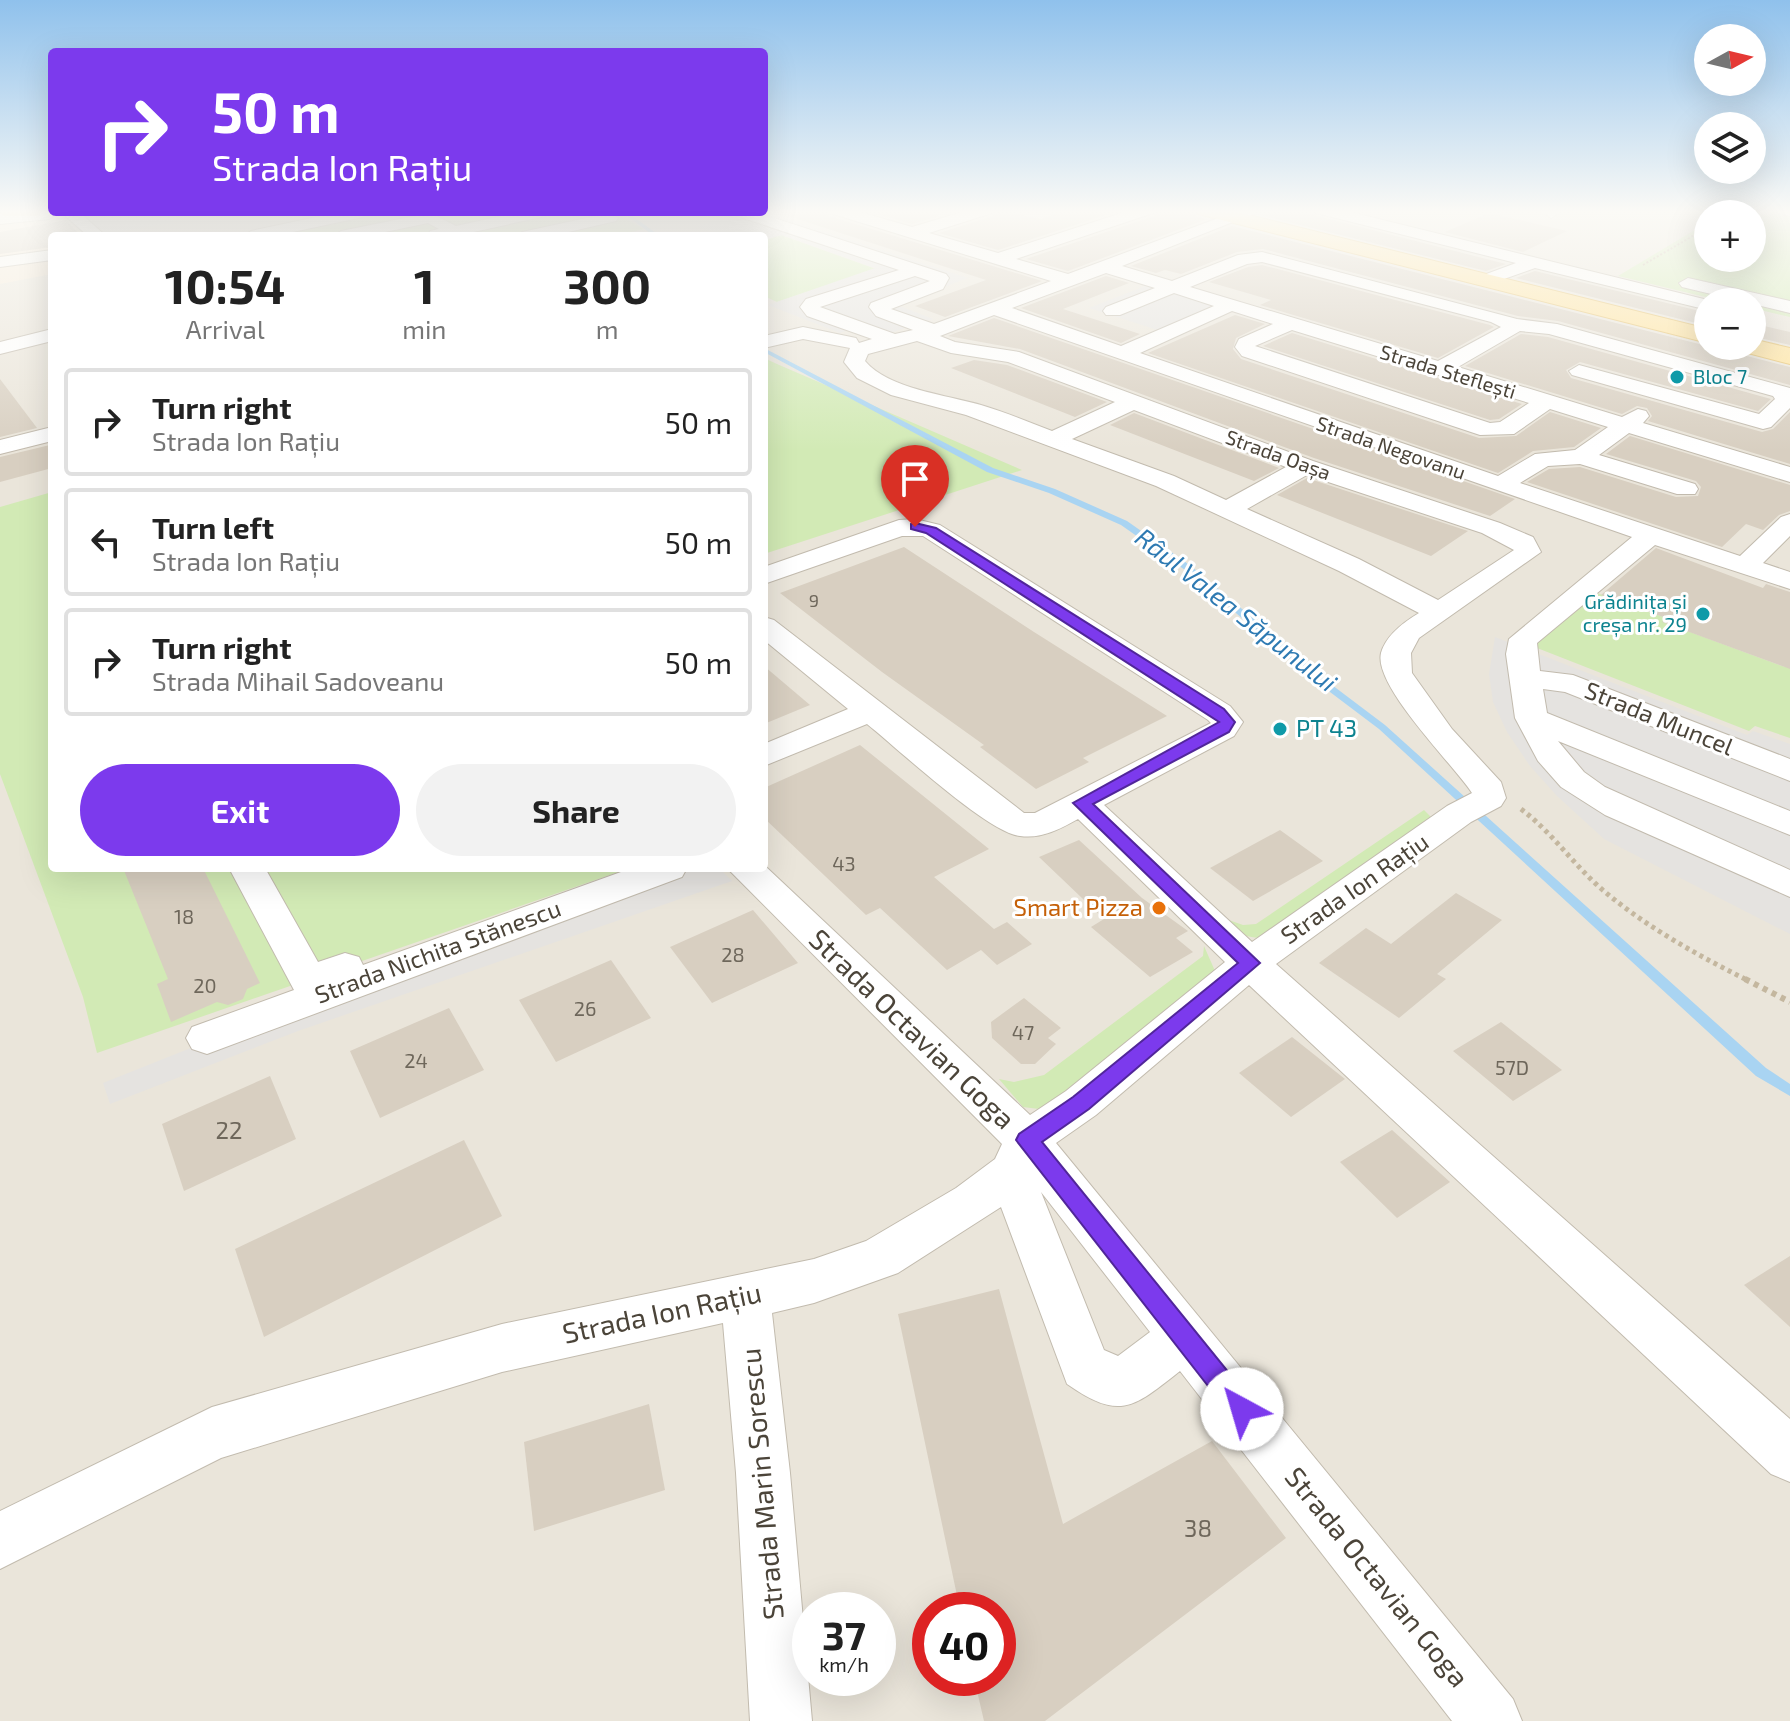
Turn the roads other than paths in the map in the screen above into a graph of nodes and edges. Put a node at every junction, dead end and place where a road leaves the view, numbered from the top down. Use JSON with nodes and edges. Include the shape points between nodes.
{"nodes":[{"id":1,"x":853,"y":290,"type":"edge"},
{"id":2,"x":919,"y":290,"type":"edge"},
{"id":3,"x":1042,"y":290,"type":"edge"},
{"id":4,"x":1166,"y":290,"type":"edge"},
{"id":5,"x":1185,"y":290,"type":"edge"},
{"id":6,"x":1392,"y":290,"type":"edge"},
{"id":7,"x":1528,"y":290,"type":"edge"},
{"id":8,"x":1647,"y":290,"type":"edge"},
{"id":9,"x":1719,"y":290,"type":"edge"},
{"id":10,"x":1209,"y":298,"type":"junction"},
{"id":11,"x":1694,"y":301,"type":"edge"},
{"id":12,"x":1231,"y":305,"type":"junction"},
{"id":13,"x":1790,"y":307,"type":"edge"},
{"id":14,"x":995,"y":309,"type":"junction"},
{"id":15,"x":1113,"y":311,"type":"dead end"},
{"id":16,"x":1766,"y":318,"type":"edge"},
{"id":17,"x":1151,"y":321,"type":"dead end"},
{"id":18,"x":1292,"y":323,"type":"junction"},
{"id":19,"x":1790,"y":323,"type":"edge"},
{"id":20,"x":1513,"y":325,"type":"junction"},
{"id":21,"x":1694,"y":332,"type":"edge"},
{"id":22,"x":927,"y":333,"type":"junction"},
{"id":23,"x":1694,"y":334,"type":"edge"},
{"id":24,"x":48,"y":336,"type":"edge"},
{"id":25,"x":893,"y":340,"type":"junction"},
{"id":26,"x":768,"y":341,"type":"edge"},
{"id":27,"x":868,"y":346,"type":"junction"},
{"id":28,"x":1620,"y":346,"type":"junction"},
{"id":29,"x":0,"y":348,"type":"edge"},
{"id":30,"x":1766,"y":350,"type":"edge"},
{"id":31,"x":1123,"y":353,"type":"junction"},
{"id":32,"x":1644,"y":353,"type":"junction"},
{"id":33,"x":1790,"y":356,"type":"edge"},
{"id":34,"x":1440,"y":369,"type":"junction"},
{"id":35,"x":1346,"y":383,"type":"junction"},
{"id":36,"x":1220,"y":387,"type":"junction"},
{"id":37,"x":1665,"y":396,"type":"junction"},
{"id":38,"x":1133,"y":402,"type":"junction"},
{"id":39,"x":1545,"y":402,"type":"junction"},
{"id":40,"x":1166,"y":414,"type":"junction"},
{"id":41,"x":1295,"y":414,"type":"junction"},
{"id":42,"x":1624,"y":425,"type":"junction"},
{"id":43,"x":48,"y":435,"type":"edge"},
{"id":44,"x":1051,"y":440,"type":"junction"},
{"id":45,"x":0,"y":447,"type":"edge"},
{"id":46,"x":1581,"y":457,"type":"junction"},
{"id":47,"x":1305,"y":466,"type":"junction"},
{"id":48,"x":1790,"y":475,"type":"edge"},
{"id":49,"x":1500,"y":485,"type":"junction"},
{"id":50,"x":1686,"y":489,"type":"dead end"},
{"id":51,"x":1537,"y":498,"type":"junction"},
{"id":52,"x":1226,"y":510,"type":"junction"},
{"id":53,"x":1790,"y":522,"type":"edge"},
{"id":54,"x":1491,"y":528,"type":"junction"},
{"id":55,"x":1650,"y":536,"type":"junction"},
{"id":56,"x":1745,"y":566,"type":"junction"},
{"id":57,"x":768,"y":575,"type":"edge"},
{"id":58,"x":1790,"y":581,"type":"edge"},
{"id":59,"x":1439,"y":612,"type":"junction"},
{"id":60,"x":768,"y":629,"type":"edge"},
{"id":61,"x":1526,"y":679,"type":"junction"},
{"id":62,"x":869,"y":712,"type":"junction"},
{"id":63,"x":1531,"y":718,"type":"junction"},
{"id":64,"x":768,"y":754,"type":"edge"},
{"id":65,"x":1790,"y":771,"type":"edge"},
{"id":66,"x":1082,"y":803,"type":"junction"},
{"id":67,"x":1790,"y":824,"type":"edge"},
{"id":68,"x":248,"y":872,"type":"edge"},
{"id":69,"x":618,"y":872,"type":"edge"},
{"id":70,"x":658,"y":872,"type":"edge"},
{"id":71,"x":749,"y":872,"type":"edge"},
{"id":72,"x":1790,"y":884,"type":"edge"},
{"id":73,"x":1250,"y":963,"type":"junction"},
{"id":74,"x":207,"y":1038,"type":"dead end"},
{"id":75,"x":1019,"y":1156,"type":"junction"},
{"id":76,"x":745,"y":1295,"type":"junction"},
{"id":77,"x":1185,"y":1337,"type":"junction"},
{"id":78,"x":1790,"y":1455,"type":"edge"},
{"id":79,"x":0,"y":1541,"type":"edge"},
{"id":80,"x":781,"y":1721,"type":"edge"},
{"id":81,"x":1491,"y":1721,"type":"edge"}],
"edges":[{"from":1,"to":25,"type":"street","via":[[809,307]]},
{"from":2,"to":22,"type":"street","name":"Strada Oașa","via":[[878,307]]},
{"from":3,"to":14,"type":"street"},
{"from":4,"to":15,"type":"street"},
{"from":5,"to":10,"type":"street","name":"Strada Steflești"},
{"from":6,"to":20,"type":"street"},
{"from":7,"to":21,"type":"main road"},
{"from":8,"to":11,"type":"street"},
{"from":9,"to":13,"type":"street"},
{"from":10,"to":12,"type":"street","name":"Strada Steflești"},
{"from":10,"to":17,"type":"street"},
{"from":12,"to":18,"type":"street","name":"Strada Steflești"},
{"from":12,"to":31,"type":"street"},
{"from":14,"to":22,"type":"street"},
{"from":14,"to":31,"type":"street","name":"Strada Negovanu"},
{"from":16,"to":19,"type":"street"},
{"from":18,"to":34,"type":"street","name":"Strada Steflești"},
{"from":18,"to":35,"type":"street","via":[[1245,347]]},
{"from":20,"to":28,"type":"street","via":[[1550,328]]},
{"from":20,"to":34,"type":"street"},
{"from":22,"to":25,"type":"street"},
{"from":22,"to":38,"type":"street","name":"Strada Oașa","via":[[951,347],[1012,356]]},
{"from":23,"to":32,"type":"street"},
{"from":24,"to":29,"type":"street"},
{"from":25,"to":27,"type":"street"},
{"from":26,"to":27,"type":"street","via":[[803,333]]},
{"from":27,"to":44,"type":"street","via":[[854,362],[864,374]]},
{"from":28,"to":32,"type":"street"},
{"from":28,"to":37,"type":"street","via":[[1579,371]]},
{"from":30,"to":33,"type":"main road"},
{"from":31,"to":36,"type":"street","name":"Strada Negovanu"},
{"from":32,"to":37,"type":"street","via":[[1782,392],[1786,400],[1763,422]]},
{"from":34,"to":39,"type":"street","name":"Strada Steflești"},
{"from":35,"to":39,"type":"street","via":[[1488,430],[1506,429]]},
{"from":35,"to":41,"type":"street"},
{"from":36,"to":40,"type":"street"},
{"from":36,"to":41,"type":"street","name":"Strada Negovanu"},
{"from":37,"to":42,"type":"street"},
{"from":38,"to":40,"type":"street","name":"Strada Oașa"},
{"from":38,"to":44,"type":"street"},
{"from":39,"to":42,"type":"street","name":"Strada Steflești"},
{"from":40,"to":47,"type":"street","name":"Strada Oașa"},
{"from":41,"to":49,"type":"street","name":"Strada Negovanu"},
{"from":42,"to":46,"type":"street"},
{"from":42,"to":48,"type":"street","name":"Strada Steflești"},
{"from":43,"to":45,"type":"street"},
{"from":44,"to":52,"type":"street","via":[[1165,481]]},
{"from":46,"to":49,"type":"street","via":[[1543,459]]},
{"from":46,"to":50,"type":"street"},
{"from":47,"to":52,"type":"street"},
{"from":47,"to":54,"type":"street","name":"Strada Oașa"},
{"from":49,"to":51,"type":"street","name":"Strada Negovanu"},
{"from":51,"to":54,"type":"street"},
{"from":51,"to":55,"type":"street","name":"Strada Negovanu"},
{"from":52,"to":59,"type":"street"},
{"from":53,"to":56,"type":"street"},
{"from":54,"to":59,"type":"street","name":"Strada Oașa","via":[[1516,537],[1528,552]]},
{"from":55,"to":56,"type":"street","name":"Strada Negovanu"},
{"from":55,"to":61,"type":"street","via":[[1524,639],[1520,650]]},
{"from":56,"to":58,"type":"street","name":"Strada Negovanu"},
{"from":57,"to":66,"type":"street","via":[[899,528],[931,530],[1227,722],[1223,729]]},
{"from":59,"to":73,"type":"street","name":"Strada Ion Rațiu","via":[[1408,633],[1396,653],[1397,673],[1441,736],[1477,802]]},
{"from":60,"to":62,"type":"street"},
{"from":61,"to":63,"type":"street"},
{"from":61,"to":65,"type":"street","name":"Strada Muncel","via":[[1562,681]]},
{"from":62,"to":64,"type":"street"},
{"from":62,"to":66,"type":"street","via":[[1020,825],[1041,824]]},
{"from":63,"to":67,"type":"street"},
{"from":63,"to":72,"type":"street","via":[[1561,770],[1584,790]]},
{"from":66,"to":73,"type":"street"},
{"from":68,"to":69,"type":"street","name":"Strada Nichita Stănescu","via":[[272,940],[308,980]]},
{"from":70,"to":74,"type":"street","name":"Strada Nichita Stănescu"},
{"from":71,"to":75,"type":"street","name":"Strada Octavian Goga"},
{"from":73,"to":75,"type":"street","name":"Strada Ion Rațiu"},
{"from":73,"to":78,"type":"street"},
{"from":75,"to":76,"type":"street","name":"Strada Ion Rațiu","via":[[972,1202],[881,1258],[814,1281]]},
{"from":75,"to":77,"type":"street","name":"Strada Octavian Goga"},
{"from":75,"to":77,"type":"street","via":[[1085,1367],[1109,1383],[1130,1378]]},
{"from":76,"to":79,"type":"street","name":"Strada Ion Rațiu","via":[[502,1348],[212,1434]]},
{"from":76,"to":80,"type":"street","name":"Strada Marin Sorescu"},
{"from":77,"to":81,"type":"street","name":"Strada Octavian Goga"}]}
